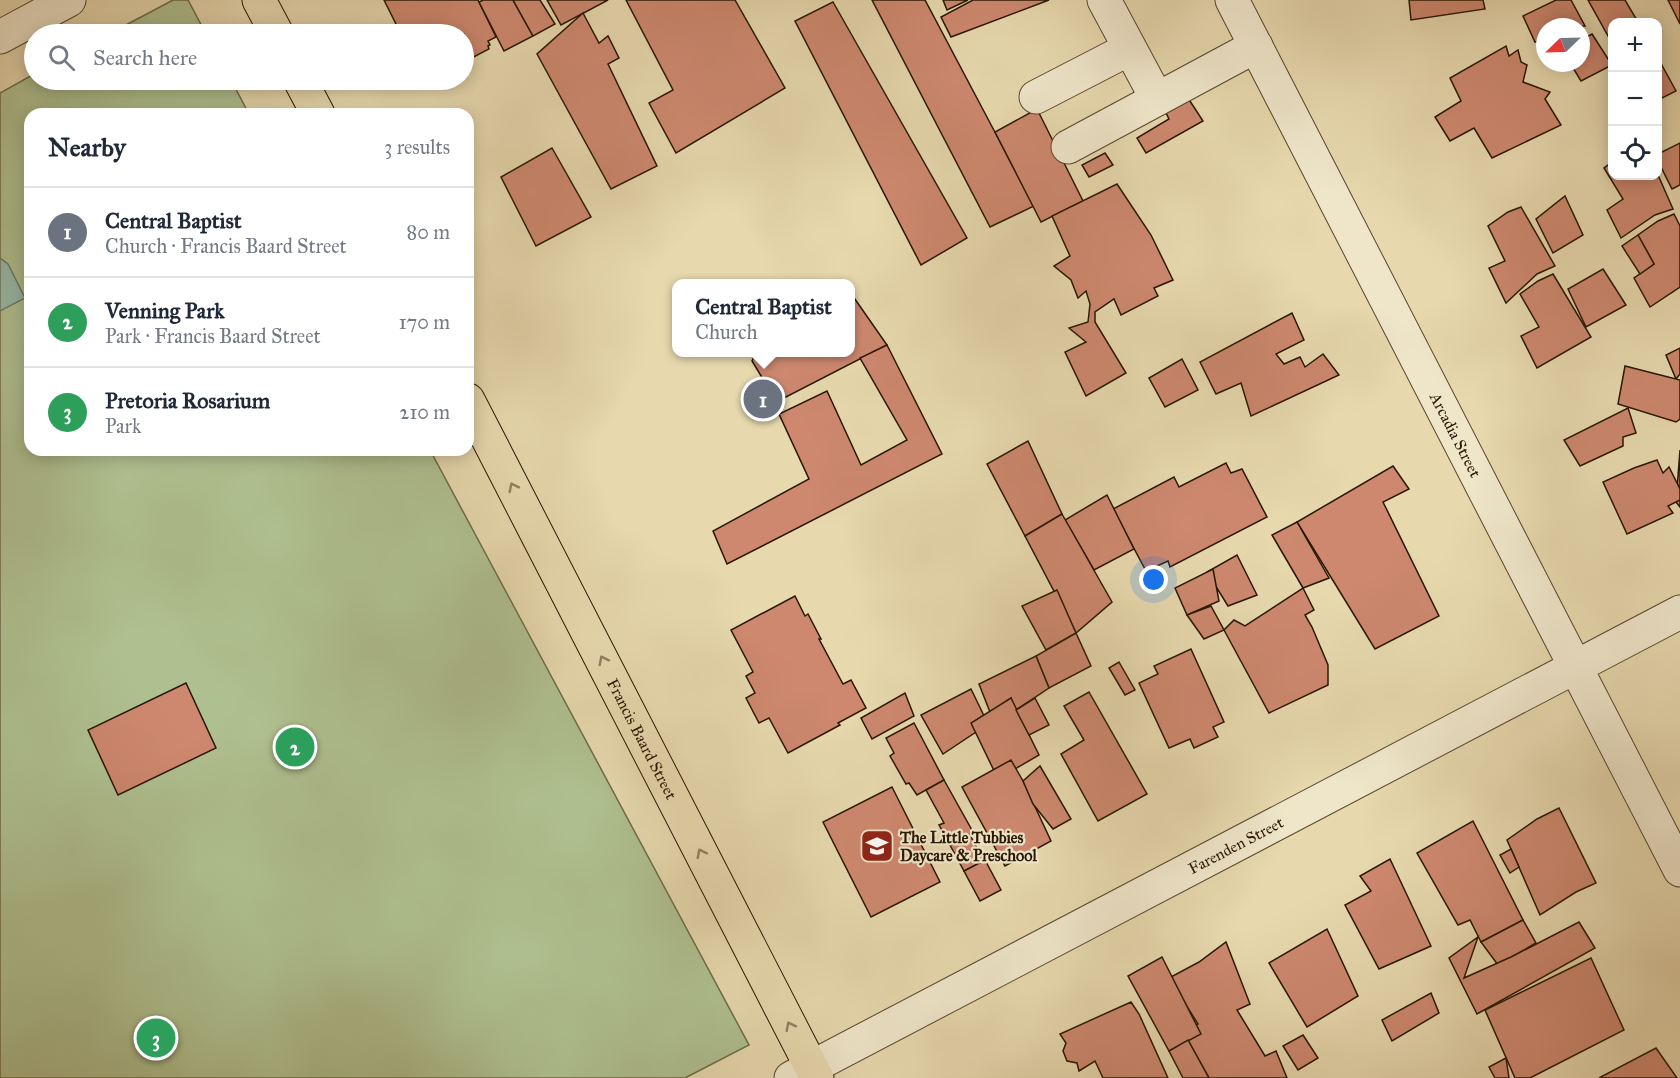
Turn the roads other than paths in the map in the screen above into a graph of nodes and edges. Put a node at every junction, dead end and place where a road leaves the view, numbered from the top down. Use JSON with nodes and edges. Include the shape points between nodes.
{"nodes":[{"id":1,"x":69,"y":0,"type":"edge"},
{"id":2,"x":259,"y":0,"type":"edge"},
{"id":3,"x":1104,"y":0,"type":"edge"},
{"id":4,"x":1232,"y":0,"type":"edge"},
{"id":5,"x":272,"y":24,"type":"edge"},
{"id":6,"x":0,"y":36,"type":"edge"},
{"id":7,"x":1256,"y":46,"type":"junction"},
{"id":8,"x":1129,"y":49,"type":"junction"},
{"id":9,"x":305,"y":90,"type":"edge"},
{"id":10,"x":1036,"y":97,"type":"dead end"},
{"id":11,"x":1157,"y":99,"type":"junction"},
{"id":12,"x":315,"y":108,"type":"edge"},
{"id":13,"x":1068,"y":147,"type":"dead end"},
{"id":14,"x":474,"y":412,"type":"edge"},
{"id":15,"x":1680,"y":612,"type":"edge"},
{"id":16,"x":1575,"y":668,"type":"junction"},
{"id":17,"x":1680,"y":870,"type":"edge"},
{"id":18,"x":807,"y":1075,"type":"edge"}],
"edges":[{"from":1,"to":6,"type":"street"},
{"from":2,"to":5,"type":"main road"},
{"from":3,"to":8,"type":"street"},
{"from":4,"to":7,"type":"street","name":"Arcadia Street"},
{"from":7,"to":11,"type":"street"},
{"from":7,"to":16,"type":"street","name":"Arcadia Street"},
{"from":8,"to":10,"type":"street"},
{"from":8,"to":11,"type":"street"},
{"from":9,"to":12,"type":"main road"},
{"from":11,"to":13,"type":"street"},
{"from":18,"to":14,"type":"main road","name":"Francis Baard Street","one_way":true},
{"from":15,"to":16,"type":"street","name":"Farenden Street"},
{"from":16,"to":17,"type":"street","name":"Arcadia Street"},
{"from":16,"to":18,"type":"street","name":"Farenden Street"}]}
